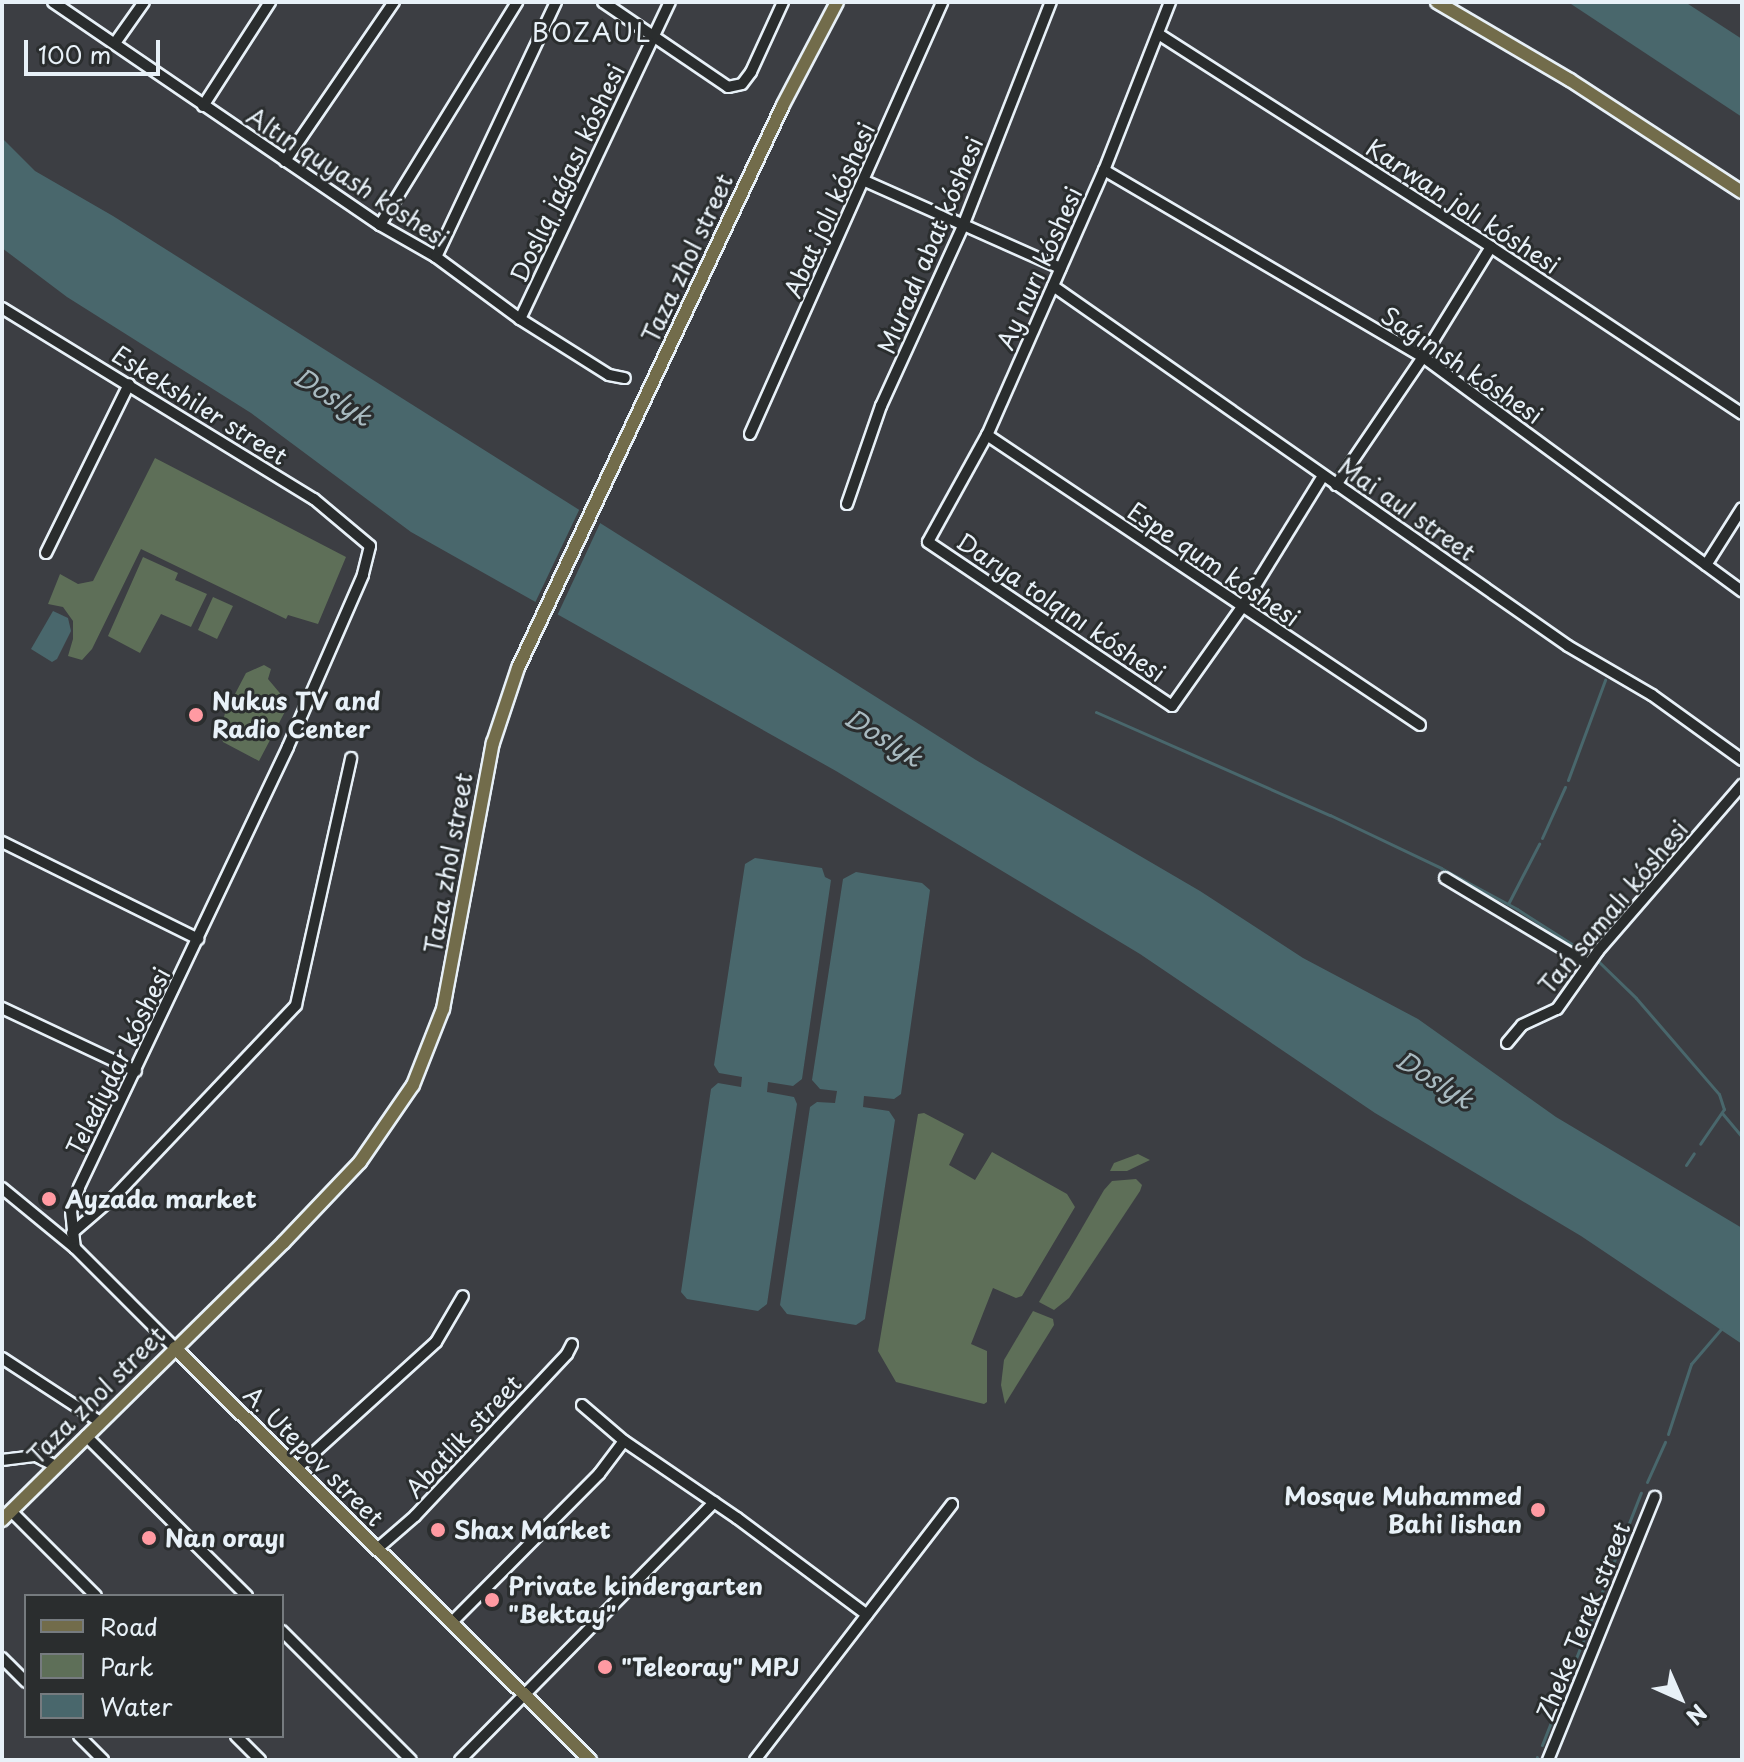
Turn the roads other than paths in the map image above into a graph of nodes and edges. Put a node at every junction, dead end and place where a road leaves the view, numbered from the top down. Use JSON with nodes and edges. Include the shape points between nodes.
{"nodes":[{"id":1,"x":53,"y":2,"type":"edge"},
{"id":2,"x":144,"y":2,"type":"edge"},
{"id":3,"x":270,"y":2,"type":"edge"},
{"id":4,"x":394,"y":2,"type":"edge"},
{"id":5,"x":517,"y":2,"type":"edge"},
{"id":6,"x":556,"y":2,"type":"edge"},
{"id":7,"x":603,"y":2,"type":"edge"},
{"id":8,"x":670,"y":2,"type":"edge"},
{"id":9,"x":783,"y":2,"type":"edge"},
{"id":10,"x":837,"y":2,"type":"edge"},
{"id":11,"x":942,"y":2,"type":"edge"},
{"id":12,"x":1051,"y":2,"type":"edge"},
{"id":13,"x":1170,"y":2,"type":"edge"},
{"id":14,"x":1437,"y":2,"type":"edge"},
{"id":15,"x":1160,"y":35,"type":"junction"},
{"id":16,"x":653,"y":38,"type":"junction"},
{"id":17,"x":115,"y":43,"type":"junction"},
{"id":18,"x":203,"y":106,"type":"junction"},
{"id":19,"x":285,"y":161,"type":"junction"},
{"id":20,"x":1104,"y":170,"type":"junction"},
{"id":21,"x":865,"y":181,"type":"junction"},
{"id":22,"x":1742,"y":192,"type":"edge"},
{"id":23,"x":380,"y":225,"type":"junction"},
{"id":24,"x":963,"y":226,"type":"junction"},
{"id":25,"x":1491,"y":247,"type":"junction"},
{"id":26,"x":436,"y":257,"type":"junction"},
{"id":27,"x":1060,"y":268,"type":"junction"},
{"id":28,"x":1053,"y":286,"type":"junction"},
{"id":29,"x":2,"y":308,"type":"edge"},
{"id":30,"x":520,"y":319,"type":"junction"},
{"id":31,"x":1423,"y":357,"type":"junction"},
{"id":32,"x":625,"y":378,"type":"dead end"},
{"id":33,"x":129,"y":384,"type":"junction"},
{"id":34,"x":1742,"y":414,"type":"edge"},
{"id":35,"x":750,"y":434,"type":"dead end"},
{"id":36,"x":987,"y":435,"type":"junction"},
{"id":37,"x":1323,"y":476,"type":"junction"},
{"id":38,"x":1336,"y":485,"type":"junction"},
{"id":39,"x":847,"y":504,"type":"dead end"},
{"id":40,"x":1742,"y":508,"type":"edge"},
{"id":41,"x":928,"y":542,"type":"joint"},
{"id":42,"x":370,"y":546,"type":"joint"},
{"id":43,"x":46,"y":553,"type":"dead end"},
{"id":44,"x":1706,"y":565,"type":"junction"},
{"id":45,"x":1742,"y":591,"type":"edge"},
{"id":46,"x":1242,"y":607,"type":"junction"},
{"id":47,"x":1420,"y":725,"type":"dead end"},
{"id":48,"x":351,"y":758,"type":"dead end"},
{"id":49,"x":1742,"y":760,"type":"edge"},
{"id":50,"x":1742,"y":785,"type":"edge"},
{"id":51,"x":2,"y":842,"type":"edge"},
{"id":52,"x":1445,"y":878,"type":"dead end"},
{"id":53,"x":198,"y":939,"type":"junction"},
{"id":54,"x":1588,"y":964,"type":"junction"},
{"id":55,"x":2,"y":1008,"type":"edge"},
{"id":56,"x":1507,"y":1043,"type":"dead end"},
{"id":57,"x":136,"y":1071,"type":"junction"},
{"id":58,"x":2,"y":1188,"type":"edge"},
{"id":59,"x":72,"y":1233,"type":"junction"},
{"id":60,"x":75,"y":1248,"type":"junction"},
{"id":61,"x":463,"y":1296,"type":"dead end"},
{"id":62,"x":572,"y":1344,"type":"dead end"},
{"id":63,"x":175,"y":1348,"type":"junction"},
{"id":64,"x":2,"y":1358,"type":"edge"},
{"id":65,"x":582,"y":1405,"type":"dead end"},
{"id":66,"x":100,"y":1422,"type":"junction"},
{"id":67,"x":86,"y":1436,"type":"junction"},
{"id":68,"x":624,"y":1441,"type":"junction"},
{"id":69,"x":2,"y":1460,"type":"edge"},
{"id":70,"x":56,"y":1466,"type":"junction"},
{"id":71,"x":296,"y":1469,"type":"junction"},
{"id":72,"x":1655,"y":1497,"type":"dead end"},
{"id":73,"x":714,"y":1502,"type":"junction"},
{"id":74,"x":952,"y":1504,"type":"dead end"},
{"id":75,"x":6,"y":1516,"type":"edge"},
{"id":76,"x":377,"y":1549,"type":"junction"},
{"id":77,"x":94,"y":1594,"type":"edge"},
{"id":78,"x":245,"y":1594,"type":"edge"},
{"id":79,"x":867,"y":1615,"type":"junction"},
{"id":80,"x":452,"y":1622,"type":"junction"},
{"id":81,"x":284,"y":1633,"type":"edge"},
{"id":82,"x":2,"y":1658,"type":"edge"},
{"id":83,"x":24,"y":1680,"type":"edge"},
{"id":84,"x":526,"y":1695,"type":"junction"},
{"id":85,"x":81,"y":1738,"type":"edge"},
{"id":86,"x":238,"y":1738,"type":"edge"},
{"id":87,"x":103,"y":1760,"type":"edge"},
{"id":88,"x":260,"y":1760,"type":"edge"},
{"id":89,"x":411,"y":1760,"type":"edge"},
{"id":90,"x":460,"y":1760,"type":"edge"},
{"id":91,"x":590,"y":1760,"type":"edge"},
{"id":92,"x":755,"y":1760,"type":"edge"},
{"id":93,"x":1548,"y":1760,"type":"edge"}],
"edges":[{"from":1,"to":17,"type":"street","name":"Altın quyash kóshesi"},
{"from":2,"to":17,"type":"street"},
{"from":3,"to":18,"type":"street"},
{"from":4,"to":19,"type":"street"},
{"from":5,"to":23,"type":"street"},
{"from":6,"to":26,"type":"street"},
{"from":7,"to":16,"type":"street"},
{"from":8,"to":16,"type":"street","name":"Doslıq jaǵası kóshesi"},
{"from":9,"to":16,"type":"street","via":[[742,84],[728,87]]},
{"from":10,"to":63,"type":"main road","name":"Taza zhol street","via":[[783,105],[518,668],[493,743],[443,1009],[413,1085],[360,1162]]},
{"from":11,"to":21,"type":"street","name":"Abat jolı kóshesi"},
{"from":12,"to":24,"type":"street","name":"Muradı abat kóshesi"},
{"from":13,"to":15,"type":"street","name":"Ay nurı kóshesi"},
{"from":14,"to":22,"type":"main road","via":[[1570,80]]},
{"from":15,"to":20,"type":"street","name":"Ay nurı kóshesi"},
{"from":15,"to":25,"type":"street","name":"Karwan jolı kóshesi"},
{"from":16,"to":30,"type":"street","name":"Doslıq jaǵası kóshesi"},
{"from":17,"to":18,"type":"street","name":"Altın quyash kóshesi"},
{"from":18,"to":19,"type":"street","name":"Altın quyash kóshesi"},
{"from":19,"to":23,"type":"street","name":"Altın quyash kóshesi"},
{"from":20,"to":27,"type":"street","name":"Ay nurı kóshesi"},
{"from":20,"to":31,"type":"street","name":"Saǵınısh kóshesi"},
{"from":21,"to":24,"type":"street"},
{"from":21,"to":35,"type":"street","name":"Abat jolı kóshesi"},
{"from":23,"to":26,"type":"street","name":"Altın quyash kóshesi"},
{"from":24,"to":27,"type":"street"},
{"from":24,"to":39,"type":"street","name":"Muradı abat kóshesi","via":[[881,406]]},
{"from":25,"to":31,"type":"street"},
{"from":25,"to":34,"type":"street","name":"Karwan jolı kóshesi"},
{"from":26,"to":30,"type":"street","name":"Altın quyash kóshesi"},
{"from":27,"to":28,"type":"street","name":"Ay nurı kóshesi"},
{"from":28,"to":36,"type":"street","name":"Ay nurı kóshesi"},
{"from":28,"to":37,"type":"street","name":"Mai aul street"},
{"from":29,"to":33,"type":"street","name":"Eskekshiler street"},
{"from":30,"to":32,"type":"street","name":"Altın quyash kóshesi","via":[[609,375]]},
{"from":31,"to":38,"type":"street"},
{"from":31,"to":44,"type":"street","name":"Saǵınısh kóshesi"},
{"from":33,"to":42,"type":"street","name":"Eskekshiler street","via":[[314,499]]},
{"from":33,"to":43,"type":"street"},
{"from":36,"to":41,"type":"street","name":"Ay nurı kóshesi"},
{"from":36,"to":46,"type":"street","name":"Espe qum kóshesi"},
{"from":37,"to":38,"type":"street","name":"Mai aul street"},
{"from":37,"to":46,"type":"street"},
{"from":38,"to":49,"type":"street","name":"Mai aul street"},
{"from":40,"to":44,"type":"street"},
{"from":41,"to":46,"type":"street","name":"Darya tolqını kóshesi","via":[[1172,706]]},
{"from":42,"to":53,"type":"street","name":"Telediydar kóshesi","via":[[363,575]]},
{"from":44,"to":45,"type":"street","name":"Saǵınısh kóshesi"},
{"from":46,"to":47,"type":"street","name":"Espe qum kóshesi"},
{"from":48,"to":59,"type":"street","via":[[296,1005],[115,1196]]},
{"from":50,"to":54,"type":"street","name":"Tań samalı kóshesi"},
{"from":51,"to":53,"type":"street"},
{"from":52,"to":54,"type":"street"},
{"from":53,"to":57,"type":"street","name":"Telediydar kóshesi"},
{"from":54,"to":56,"type":"street","name":"Tań samalı kóshesi","via":[[1557,1009],[1522,1025]]},
{"from":55,"to":57,"type":"street"},
{"from":57,"to":59,"type":"street","name":"Telediydar kóshesi","via":[[79,1188],[71,1211]]},
{"from":58,"to":60,"type":"street","name":"A. Utepov street"},
{"from":59,"to":60,"type":"street","name":"Telediydar kóshesi"},
{"from":60,"to":63,"type":"street","name":"A. Utepov street"},
{"from":61,"to":71,"type":"street","via":[[436,1342]]},
{"from":62,"to":76,"type":"street","name":"Abatlik street","via":[[415,1516]]},
{"from":63,"to":66,"type":"main road","name":"Taza zhol street"},
{"from":63,"to":71,"type":"main road","name":"A. Utepov street"},
{"from":64,"to":66,"type":"street"},
{"from":65,"to":68,"type":"street"},
{"from":66,"to":67,"type":"main road","name":"Taza zhol street"},
{"from":67,"to":70,"type":"main road","name":"Taza zhol street"},
{"from":67,"to":78,"type":"street"},
{"from":68,"to":73,"type":"street"},
{"from":68,"to":80,"type":"street","via":[[599,1474]]},
{"from":69,"to":70,"type":"street","via":[[36,1456]]},
{"from":70,"to":75,"type":"main road","name":"Taza zhol street"},
{"from":71,"to":76,"type":"main road","name":"A. Utepov street"},
{"from":72,"to":93,"type":"street","name":"Zheke Terek street"},
{"from":73,"to":79,"type":"street"},
{"from":73,"to":84,"type":"street"},
{"from":74,"to":79,"type":"street"},
{"from":75,"to":77,"type":"street"},
{"from":76,"to":80,"type":"main road","name":"A. Utepov street"},
{"from":79,"to":92,"type":"street"},
{"from":80,"to":84,"type":"main road","name":"A. Utepov street"},
{"from":81,"to":89,"type":"street"},
{"from":82,"to":83,"type":"street"},
{"from":84,"to":90,"type":"street"},
{"from":84,"to":91,"type":"main road","name":"A. Utepov street"},
{"from":85,"to":87,"type":"street"},
{"from":86,"to":88,"type":"street"}]}
